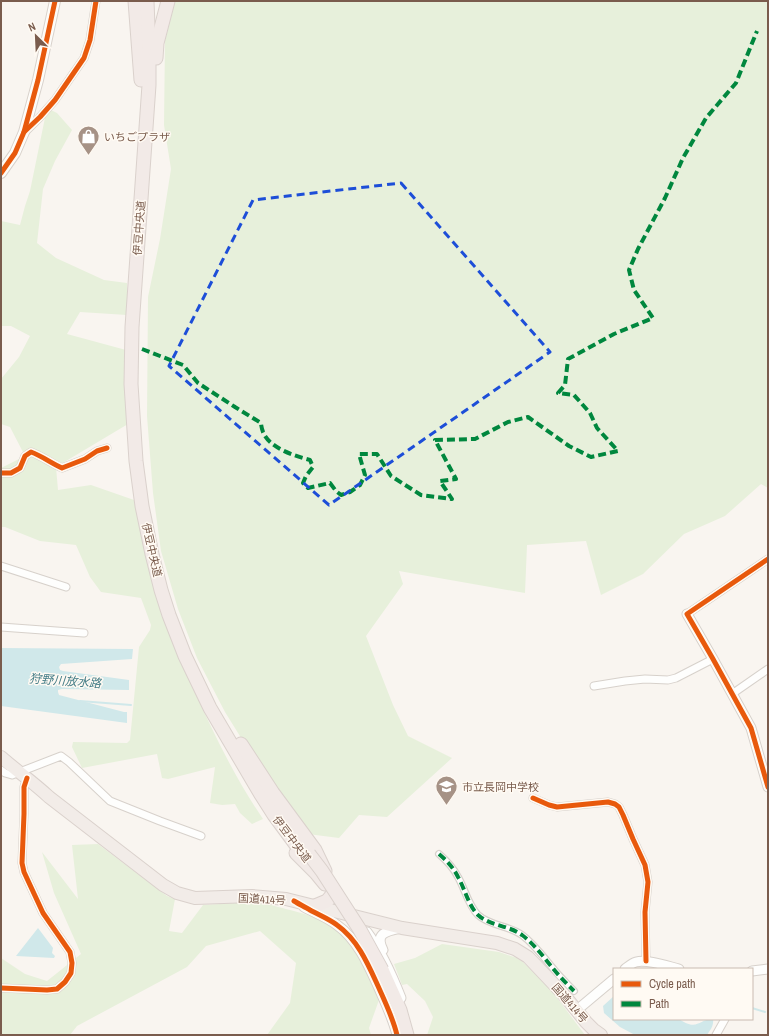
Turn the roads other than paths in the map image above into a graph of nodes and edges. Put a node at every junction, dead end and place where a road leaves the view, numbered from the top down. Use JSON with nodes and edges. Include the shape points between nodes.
{"nodes":[{"id":1,"x":55,"y":1,"type":"edge"},
{"id":2,"x":96,"y":1,"type":"edge"},
{"id":3,"x":135,"y":1,"type":"edge"},
{"id":4,"x":147,"y":1,"type":"edge"},
{"id":5,"x":151,"y":1,"type":"edge"},
{"id":6,"x":168,"y":1,"type":"edge"},
{"id":7,"x":150,"y":118,"type":"junction"},
{"id":8,"x":24,"y":132,"type":"junction"},
{"id":9,"x":1,"y":173,"type":"edge"},
{"id":10,"x":107,"y":448,"type":"dead end"},
{"id":11,"x":1,"y":473,"type":"edge"},
{"id":12,"x":768,"y":559,"type":"edge"},
{"id":13,"x":1,"y":566,"type":"edge"},
{"id":14,"x":66,"y":587,"type":"dead end"},
{"id":15,"x":687,"y":614,"type":"joint"},
{"id":16,"x":1,"y":627,"type":"edge"},
{"id":17,"x":84,"y":633,"type":"dead end"},
{"id":18,"x":713,"y":659,"type":"junction"},
{"id":19,"x":768,"y":669,"type":"edge"},
{"id":20,"x":594,"y":686,"type":"dead end"},
{"id":21,"x":732,"y":694,"type":"junction"},
{"id":22,"x":214,"y":709,"type":"junction"},
{"id":23,"x":1,"y":757,"type":"edge"},
{"id":24,"x":1,"y":770,"type":"edge"},
{"id":25,"x":23,"y":775,"type":"junction"},
{"id":26,"x":768,"y":787,"type":"edge"},
{"id":27,"x":533,"y":798,"type":"dead end"},
{"id":28,"x":201,"y":836,"type":"dead end"},
{"id":29,"x":439,"y":854,"type":"dead end"},
{"id":30,"x":332,"y":895,"type":"junction"},
{"id":31,"x":294,"y":901,"type":"junction"},
{"id":32,"x":315,"y":906,"type":"junction"},
{"id":33,"x":344,"y":914,"type":"junction"},
{"id":34,"x":357,"y":917,"type":"junction"},
{"id":35,"x":402,"y":928,"type":"junction"},
{"id":36,"x":646,"y":961,"type":"junction"},
{"id":37,"x":626,"y":968,"type":"edge"},
{"id":38,"x":674,"y":968,"type":"edge"},
{"id":39,"x":768,"y":969,"type":"edge"},
{"id":40,"x":381,"y":971,"type":"junction"},
{"id":41,"x":753,"y":971,"type":"edge"},
{"id":42,"x":613,"y":980,"type":"edge"},
{"id":43,"x":1,"y":988,"type":"edge"},
{"id":44,"x":574,"y":991,"type":"dead end"},
{"id":45,"x":577,"y":1010,"type":"junction"},
{"id":46,"x":724,"y":1020,"type":"edge"},
{"id":47,"x":397,"y":1035,"type":"edge"},
{"id":48,"x":404,"y":1035,"type":"edge"},
{"id":49,"x":407,"y":1035,"type":"edge"},
{"id":50,"x":414,"y":1035,"type":"edge"},
{"id":51,"x":601,"y":1035,"type":"edge"},
{"id":52,"x":716,"y":1035,"type":"edge"}],
"edges":[{"from":1,"to":8,"type":"main road"},
{"from":2,"to":8,"type":"street","via":[[90,40],[84,58],[55,100]]},
{"from":3,"to":7,"type":"highway","via":[[141,76]]},
{"from":4,"to":7,"type":"highway","name":"伊豆中央道"},
{"from":5,"to":7,"type":"highway","name":"伊豆中央道"},
{"from":6,"to":7,"type":"highway","via":[[157,43]]},
{"from":7,"to":22,"type":"highway","name":"伊豆中央道","via":[[136,329],[135,374],[140,465],[146,507],[165,589],[188,655]]},
{"from":8,"to":9,"type":"main road","via":[[15,153]]},
{"from":10,"to":11,"type":"street","via":[[97,451],[85,460],[62,468],[31,452],[25,456],[20,468],[11,473]]},
{"from":12,"to":15,"type":"street"},
{"from":13,"to":14,"type":"street"},
{"from":15,"to":18,"type":"street"},
{"from":16,"to":17,"type":"street"},
{"from":18,"to":20,"type":"street","via":[[668,680],[625,680]]},
{"from":18,"to":21,"type":"street"},
{"from":19,"to":21,"type":"street"},
{"from":21,"to":26,"type":"street","via":[[750,728]]},
{"from":22,"to":30,"type":"highway","via":[[215,721],[261,806]]},
{"from":22,"to":34,"type":"highway","via":[[234,733],[273,793],[315,850],[330,881]]},
{"from":22,"to":40,"type":"highway","name":"伊豆中央道","bridge":true,"via":[[277,813],[307,856],[322,871],[360,930]]},
{"from":23,"to":25,"type":"highway","name":"国道414号"},
{"from":24,"to":25,"type":"street","via":[[12,775]]},
{"from":25,"to":28,"type":"street","via":[[61,756],[110,801]]},
{"from":25,"to":31,"type":"highway","name":"国道414号","via":[[163,885],[177,893],[195,898],[252,896]]},
{"from":25,"to":43,"type":"street","via":[[24,872],[43,913],[70,952],[71,973],[57,989]]},
{"from":27,"to":36,"type":"street","via":[[557,807],[608,802],[619,807],[647,875]]},
{"from":29,"to":44,"type":"street","via":[[452,866],[475,912],[486,921],[511,929],[529,940]]},
{"from":30,"to":32,"type":"highway","via":[[327,901]]},
{"from":30,"to":33,"type":"highway"},
{"from":31,"to":32,"type":"highway","name":"国道414号"},
{"from":31,"to":40,"type":"street","via":[[346,932],[362,953]]},
{"from":32,"to":33,"type":"highway","name":"国道414号"},
{"from":33,"to":34,"type":"highway","name":"国道414号"},
{"from":33,"to":40,"type":"street","via":[[368,958]]},
{"from":34,"to":35,"type":"highway","name":"国道414号"},
{"from":34,"to":40,"type":"street","via":[[371,938]]},
{"from":35,"to":40,"type":"street","via":[[387,931],[380,940],[384,953]]},
{"from":35,"to":45,"type":"highway","name":"国道414号","via":[[497,943],[515,949],[528,957]]},
{"from":36,"to":37,"type":"street","via":[[636,962]]},
{"from":36,"to":38,"type":"street"},
{"from":39,"to":41,"type":"street"},
{"from":40,"to":47,"type":"street"},
{"from":40,"to":48,"type":"highway","name":"伊豆中央道"},
{"from":40,"to":49,"type":"highway","name":"伊豆中央道","via":[[400,1010]]},
{"from":40,"to":50,"type":"street","via":[[408,1017]]},
{"from":42,"to":45,"type":"street"},
{"from":45,"to":51,"type":"highway","name":"国道414号"},
{"from":46,"to":52,"type":"street"}]}
